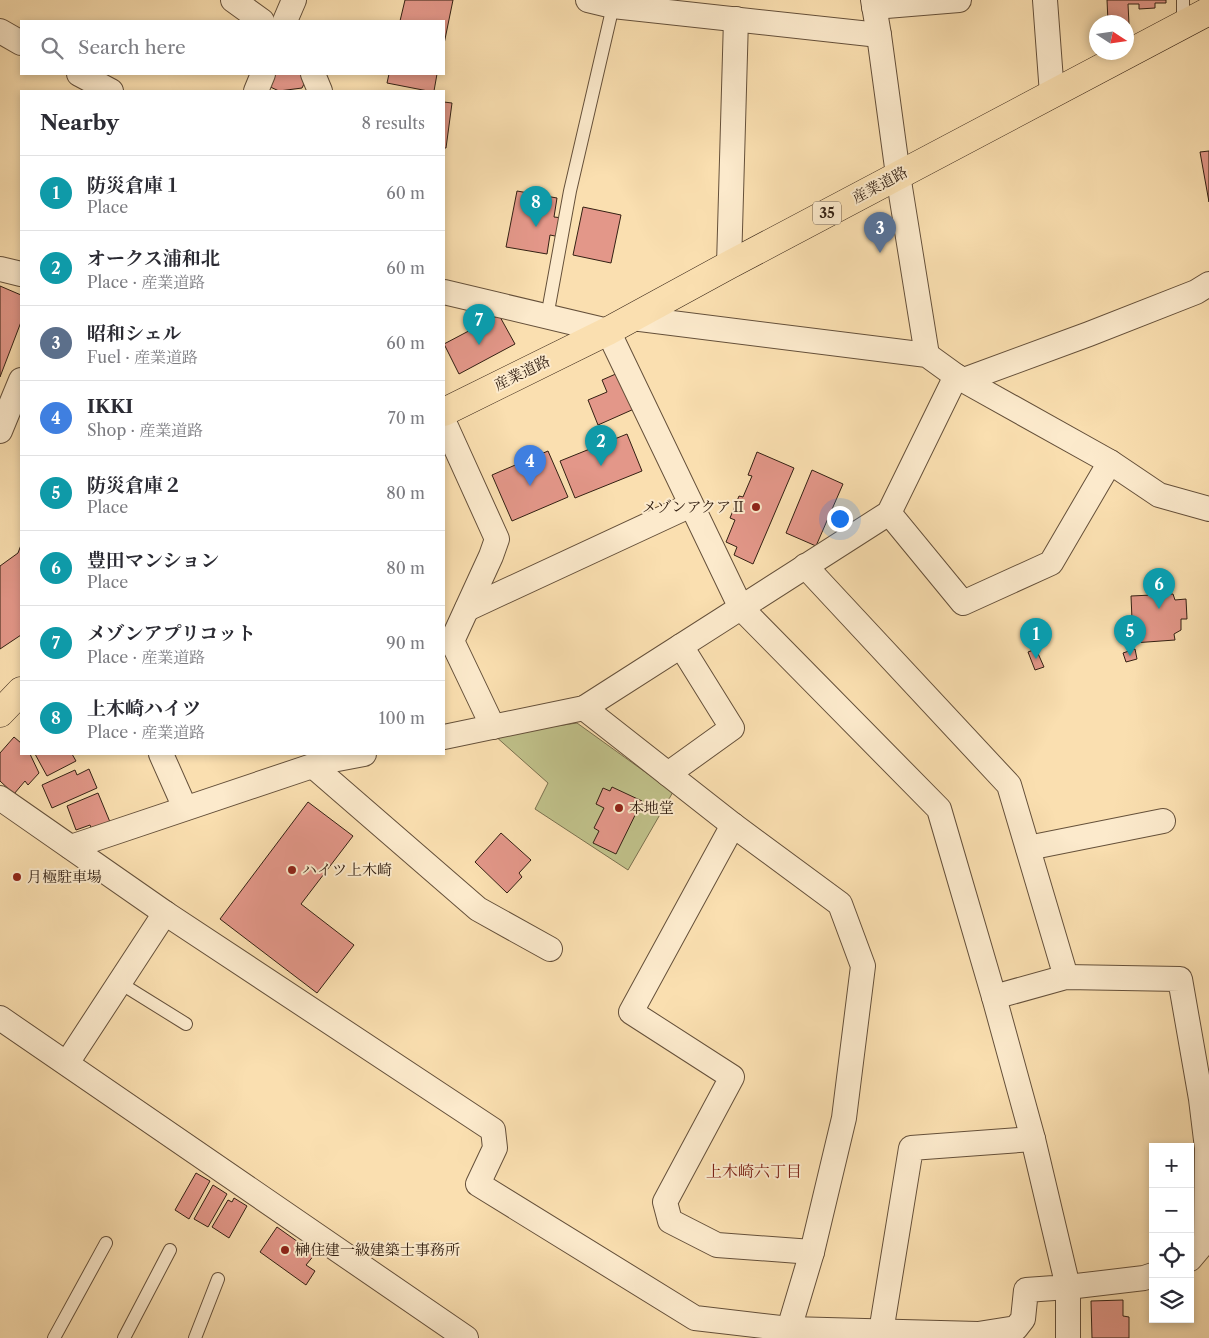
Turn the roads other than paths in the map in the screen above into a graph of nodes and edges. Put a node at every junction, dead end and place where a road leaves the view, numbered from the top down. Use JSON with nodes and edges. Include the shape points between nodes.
{"nodes":[{"id":1,"x":234,"y":0,"type":"edge"},
{"id":2,"x":294,"y":0,"type":"edge"},
{"id":3,"x":588,"y":0,"type":"edge"},
{"id":4,"x":959,"y":0,"type":"edge"},
{"id":5,"x":1046,"y":0,"type":"edge"},
{"id":6,"x":874,"y":4,"type":"edge"},
{"id":7,"x":613,"y":6,"type":"junction"},
{"id":8,"x":663,"y":6,"type":"edge"},
{"id":9,"x":1209,"y":11,"type":"edge"},
{"id":10,"x":1183,"y":12,"type":"edge"},
{"id":11,"x":736,"y":19,"type":"junction"},
{"id":12,"x":261,"y":20,"type":"edge"},
{"id":13,"x":285,"y":20,"type":"edge"},
{"id":14,"x":0,"y":31,"type":"edge"},
{"id":15,"x":879,"y":35,"type":"junction"},
{"id":16,"x":20,"y":42,"type":"edge"},
{"id":17,"x":81,"y":75,"type":"edge"},
{"id":18,"x":263,"y":75,"type":"edge"},
{"id":19,"x":313,"y":75,"type":"edge"},
{"id":20,"x":109,"y":90,"type":"edge"},
{"id":21,"x":256,"y":90,"type":"edge"},
{"id":22,"x":320,"y":90,"type":"edge"},
{"id":23,"x":1052,"y":94,"type":"junction"},
{"id":24,"x":898,"y":175,"type":"junction"},
{"id":25,"x":729,"y":265,"type":"junction"},
{"id":26,"x":0,"y":269,"type":"edge"},
{"id":27,"x":20,"y":274,"type":"edge"},
{"id":28,"x":1209,"y":284,"type":"edge"},
{"id":29,"x":445,"y":292,"type":"edge"},
{"id":30,"x":547,"y":317,"type":"junction"},
{"id":31,"x":632,"y":318,"type":"junction"},
{"id":32,"x":608,"y":331,"type":"junction"},
{"id":33,"x":928,"y":355,"type":"junction"},
{"id":34,"x":960,"y":378,"type":"junction"},
{"id":35,"x":20,"y":382,"type":"edge"},
{"id":36,"x":445,"y":412,"type":"edge"},
{"id":37,"x":445,"y":424,"type":"edge"},
{"id":38,"x":0,"y":431,"type":"edge"},
{"id":39,"x":1110,"y":462,"type":"junction"},
{"id":40,"x":691,"y":504,"type":"junction"},
{"id":41,"x":1209,"y":509,"type":"edge"},
{"id":42,"x":889,"y":512,"type":"junction"},
{"id":43,"x":805,"y":566,"type":"junction"},
{"id":44,"x":741,"y":608,"type":"junction"},
{"id":45,"x":467,"y":609,"type":"junction"},
{"id":46,"x":681,"y":646,"type":"junction"},
{"id":47,"x":584,"y":708,"type":"junction"},
{"id":48,"x":493,"y":727,"type":"junction"},
{"id":49,"x":445,"y":737,"type":"edge"},
{"id":50,"x":161,"y":755,"type":"edge"},
{"id":51,"x":357,"y":755,"type":"edge"},
{"id":52,"x":321,"y":760,"type":"edge"},
{"id":53,"x":668,"y":774,"type":"junction"},
{"id":54,"x":0,"y":798,"type":"edge"},
{"id":55,"x":186,"y":808,"type":"junction"},
{"id":56,"x":1163,"y":821,"type":"dead end"},
{"id":57,"x":733,"y":825,"type":"junction"},
{"id":58,"x":71,"y":847,"type":"junction"},
{"id":59,"x":1028,"y":848,"type":"junction"},
{"id":60,"x":165,"y":913,"type":"junction"},
{"id":61,"x":550,"y":949,"type":"dead end"},
{"id":62,"x":1066,"y":977,"type":"junction"},
{"id":63,"x":120,"y":983,"type":"junction"},
{"id":64,"x":994,"y":997,"type":"junction"},
{"id":65,"x":0,"y":1018,"type":"edge"},
{"id":66,"x":186,"y":1024,"type":"dead end"},
{"id":67,"x":67,"y":1063,"type":"junction"},
{"id":68,"x":1205,"y":1093,"type":"edge"},
{"id":69,"x":1033,"y":1139,"type":"junction"},
{"id":70,"x":1208,"y":1148,"type":"edge"},
{"id":71,"x":106,"y":1243,"type":"dead end"},
{"id":72,"x":170,"y":1250,"type":"dead end"},
{"id":73,"x":812,"y":1252,"type":"junction"},
{"id":74,"x":1194,"y":1254,"type":"edge"},
{"id":75,"x":1149,"y":1276,"type":"edge"},
{"id":76,"x":218,"y":1279,"type":"dead end"},
{"id":77,"x":1068,"y":1287,"type":"junction"},
{"id":78,"x":789,"y":1329,"type":"junction"},
{"id":79,"x":881,"y":1332,"type":"junction"},
{"id":80,"x":978,"y":1336,"type":"edge"},
{"id":81,"x":54,"y":1338,"type":"edge"},
{"id":82,"x":124,"y":1338,"type":"edge"},
{"id":83,"x":195,"y":1338,"type":"edge"},
{"id":84,"x":466,"y":1338,"type":"edge"},
{"id":85,"x":1068,"y":1338,"type":"edge"}],
"edges":[{"from":1,"to":12,"type":"street"},
{"from":2,"to":13,"type":"street"},
{"from":3,"to":7,"type":"street"},
{"from":4,"to":6,"type":"street"},
{"from":5,"to":23,"type":"street"},
{"from":6,"to":15,"type":"street"},
{"from":7,"to":8,"type":"street"},
{"from":7,"to":30,"type":"lane","via":[[570,191]]},
{"from":8,"to":11,"type":"street"},
{"from":9,"to":10,"type":"main road","name":"産業道路","number":"35"},
{"from":10,"to":23,"type":"main road","name":"産業道路","number":"35"},
{"from":11,"to":15,"type":"street"},
{"from":11,"to":25,"type":"street"},
{"from":14,"to":16,"type":"street"},
{"from":15,"to":24,"type":"street"},
{"from":17,"to":20,"type":"street"},
{"from":18,"to":21,"type":"street"},
{"from":19,"to":22,"type":"street"},
{"from":23,"to":24,"type":"main road","name":"産業道路","number":"35"},
{"from":24,"to":25,"type":"main road","name":"産業道路","number":"35"},
{"from":24,"to":33,"type":"street"},
{"from":25,"to":31,"type":"main road","name":"産業道路","number":"35"},
{"from":26,"to":27,"type":"street"},
{"from":28,"to":34,"type":"street","via":[[1089,334]]},
{"from":29,"to":30,"type":"street"},
{"from":30,"to":32,"type":"street"},
{"from":31,"to":32,"type":"main road","name":"産業道路","number":"35"},
{"from":31,"to":33,"type":"street"},
{"from":32,"to":36,"type":"main road","name":"産業道路","number":"35"},
{"from":32,"to":40,"type":"street"},
{"from":33,"to":34,"type":"street"},
{"from":34,"to":39,"type":"street"},
{"from":34,"to":42,"type":"street"},
{"from":35,"to":38,"type":"street"},
{"from":37,"to":45,"type":"street","via":[[497,539]]},
{"from":39,"to":41,"type":"street","via":[[1159,495]]},
{"from":39,"to":42,"type":"street","via":[[1051,563],[963,603]]},
{"from":40,"to":44,"type":"street"},
{"from":40,"to":45,"type":"street"},
{"from":42,"to":43,"type":"street"},
{"from":43,"to":44,"type":"street"},
{"from":43,"to":59,"type":"street","via":[[1009,785]]},
{"from":44,"to":46,"type":"street"},
{"from":44,"to":64,"type":"street","via":[[939,810]]},
{"from":45,"to":48,"type":"street","via":[[452,641]]},
{"from":46,"to":47,"type":"street"},
{"from":46,"to":53,"type":"street","via":[[732,728]]},
{"from":47,"to":48,"type":"street"},
{"from":47,"to":53,"type":"street"},
{"from":48,"to":49,"type":"street"},
{"from":50,"to":55,"type":"street"},
{"from":51,"to":52,"type":"street"},
{"from":52,"to":55,"type":"street"},
{"from":52,"to":61,"type":"street","via":[[478,909]]},
{"from":53,"to":57,"type":"street"},
{"from":54,"to":58,"type":"street"},
{"from":55,"to":58,"type":"street"},
{"from":56,"to":59,"type":"street"},
{"from":57,"to":73,"type":"street","via":[[840,904],[863,966],[844,1118]]},
{"from":57,"to":73,"type":"street","via":[[631,1012],[732,1077],[665,1202],[670,1221],[717,1245]]},
{"from":58,"to":60,"type":"street"},
{"from":59,"to":62,"type":"street"},
{"from":60,"to":63,"type":"street"},
{"from":60,"to":78,"type":"street","via":[[493,1130],[495,1148],[478,1184],[695,1318]]},
{"from":62,"to":64,"type":"street"},
{"from":62,"to":68,"type":"street","via":[[1180,980]]},
{"from":63,"to":66,"type":"lane"},
{"from":63,"to":67,"type":"street"},
{"from":64,"to":69,"type":"street"},
{"from":65,"to":67,"type":"street"},
{"from":67,"to":84,"type":"street"},
{"from":68,"to":70,"type":"street"},
{"from":69,"to":77,"type":"street"},
{"from":69,"to":79,"type":"street","via":[[911,1148]]},
{"from":70,"to":74,"type":"street","via":[[1206,1240]]},
{"from":71,"to":81,"type":"lane"},
{"from":72,"to":82,"type":"lane"},
{"from":73,"to":78,"type":"street"},
{"from":75,"to":77,"type":"street"},
{"from":76,"to":83,"type":"lane"},
{"from":77,"to":80,"type":"street","via":[[1026,1290],[1023,1319],[1016,1328]]},
{"from":77,"to":85,"type":"street"},
{"from":78,"to":79,"type":"street"},
{"from":79,"to":80,"type":"street"}]}
